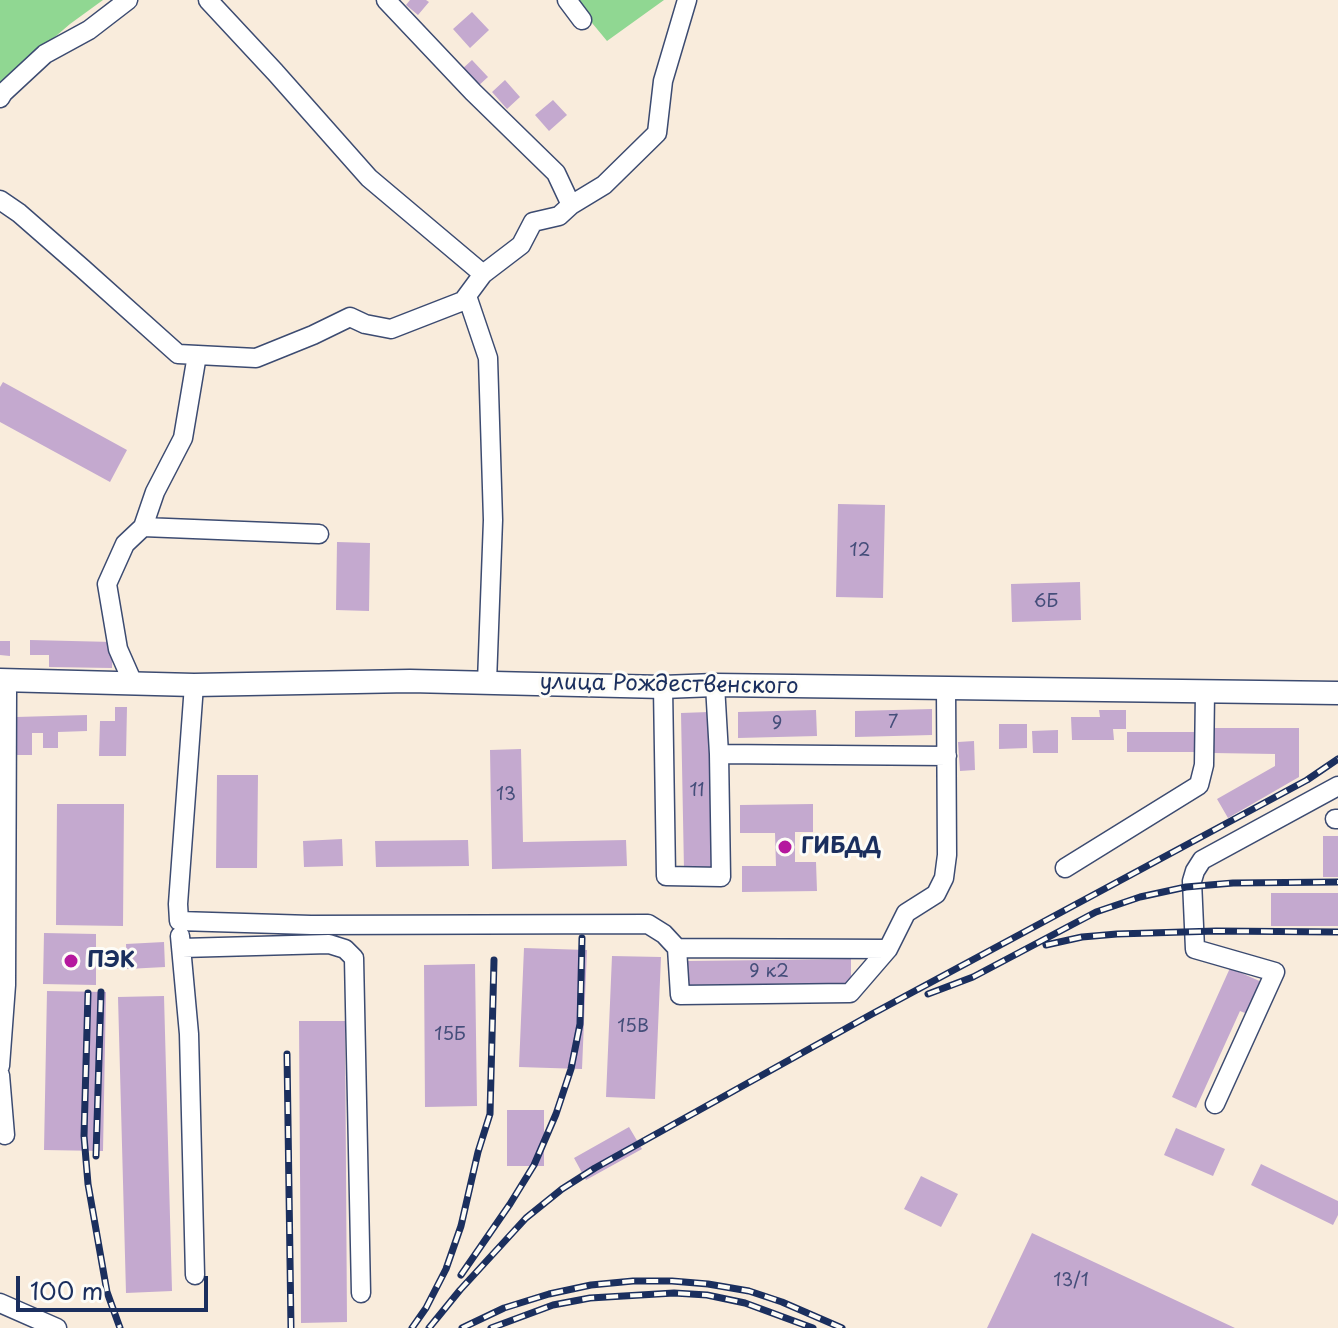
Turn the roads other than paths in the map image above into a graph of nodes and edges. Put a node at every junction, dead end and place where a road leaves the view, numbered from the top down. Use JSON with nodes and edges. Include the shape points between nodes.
{"nodes":[{"id":1,"x":128,"y":0,"type":"edge"},
{"id":2,"x":208,"y":0,"type":"edge"},
{"id":3,"x":386,"y":0,"type":"edge"},
{"id":4,"x":567,"y":0,"type":"edge"},
{"id":5,"x":687,"y":0,"type":"edge"},
{"id":6,"x":582,"y":20,"type":"dead end"},
{"id":7,"x":0,"y":98,"type":"edge"},
{"id":8,"x":0,"y":200,"type":"edge"},
{"id":9,"x":571,"y":205,"type":"junction"},
{"id":10,"x":483,"y":274,"type":"junction"},
{"id":11,"x":467,"y":296,"type":"junction"},
{"id":12,"x":197,"y":355,"type":"junction"},
{"id":13,"x":143,"y":527,"type":"junction"},
{"id":14,"x":319,"y":534,"type":"dead end"},
{"id":15,"x":487,"y":682,"type":"junction"},
{"id":16,"x":133,"y":683,"type":"junction"},
{"id":17,"x":194,"y":685,"type":"junction"},
{"id":18,"x":715,"y":685,"type":"junction"},
{"id":19,"x":663,"y":687,"type":"junction"},
{"id":20,"x":2,"y":688,"type":"edge"},
{"id":21,"x":946,"y":689,"type":"junction"},
{"id":22,"x":1205,"y":692,"type":"junction"},
{"id":23,"x":1338,"y":693,"type":"edge"},
{"id":24,"x":719,"y":754,"type":"junction"},
{"id":25,"x":947,"y":756,"type":"junction"},
{"id":26,"x":1338,"y":786,"type":"edge"},
{"id":27,"x":1065,"y":868,"type":"dead end"},
{"id":28,"x":179,"y":921,"type":"junction"},
{"id":29,"x":182,"y":948,"type":"junction"},
{"id":30,"x":677,"y":948,"type":"junction"},
{"id":31,"x":888,"y":949,"type":"junction"},
{"id":32,"x":0,"y":1066,"type":"edge"},
{"id":33,"x":0,"y":1075,"type":"edge"},
{"id":34,"x":1215,"y":1104,"type":"dead end"},
{"id":35,"x":5,"y":1135,"type":"dead end"},
{"id":36,"x":195,"y":1275,"type":"dead end"},
{"id":37,"x":361,"y":1293,"type":"dead end"},
{"id":38,"x":0,"y":1303,"type":"edge"},
{"id":39,"x":57,"y":1328,"type":"edge"}],
"edges":[{"from":1,"to":7,"type":"street","via":[[45,54]]},
{"from":2,"to":10,"type":"street","via":[[369,178]]},
{"from":3,"to":9,"type":"street","via":[[556,173]]},
{"from":4,"to":6,"type":"street"},
{"from":5,"to":9,"type":"street","via":[[663,81],[657,133],[604,185]]},
{"from":8,"to":12,"type":"street","via":[[178,354]]},
{"from":9,"to":10,"type":"street","via":[[559,216],[533,222],[521,245]]},
{"from":10,"to":11,"type":"street"},
{"from":11,"to":12,"type":"street","via":[[391,329],[350,317],[256,358]]},
{"from":11,"to":15,"type":"street","via":[[488,358],[493,520]]},
{"from":12,"to":13,"type":"street","via":[[183,438]]},
{"from":13,"to":14,"type":"street"},
{"from":13,"to":16,"type":"street","via":[[125,544],[107,584],[118,649]]},
{"from":15,"to":17,"type":"main road","name":"улица Рождественского"},
{"from":15,"to":19,"type":"main road","name":"улица Рождественского"},
{"from":16,"to":17,"type":"main road","name":"улица Рождественского"},
{"from":16,"to":20,"type":"main road","name":"улица Рождественского"},
{"from":17,"to":20,"type":"main road"},
{"from":17,"to":28,"type":"street"},
{"from":18,"to":19,"type":"main road","name":"улица Рождественского"},
{"from":18,"to":21,"type":"main road","name":"улица Рождественского"},
{"from":18,"to":24,"type":"street"},
{"from":19,"to":24,"type":"street","via":[[666,876],[721,877]]},
{"from":20,"to":32,"type":"street","via":[[6,985]]},
{"from":21,"to":22,"type":"main road","name":"улица Рождественского"},
{"from":21,"to":25,"type":"street"},
{"from":22,"to":23,"type":"main road","name":"улица Рождественского"},
{"from":22,"to":27,"type":"street","via":[[1199,785]]},
{"from":24,"to":25,"type":"street"},
{"from":25,"to":31,"type":"street","via":[[944,878],[936,894],[906,913]]},
{"from":26,"to":34,"type":"street","via":[[1202,860],[1195,871],[1195,949],[1275,972]]},
{"from":28,"to":29,"type":"street"},
{"from":28,"to":30,"type":"street","via":[[648,924]]},
{"from":29,"to":36,"type":"street"},
{"from":29,"to":37,"type":"street","via":[[329,944],[354,958]]},
{"from":30,"to":31,"type":"street"},
{"from":30,"to":31,"type":"street","via":[[680,995],[850,993]]},
{"from":33,"to":35,"type":"street"},
{"from":38,"to":39,"type":"street"}]}
